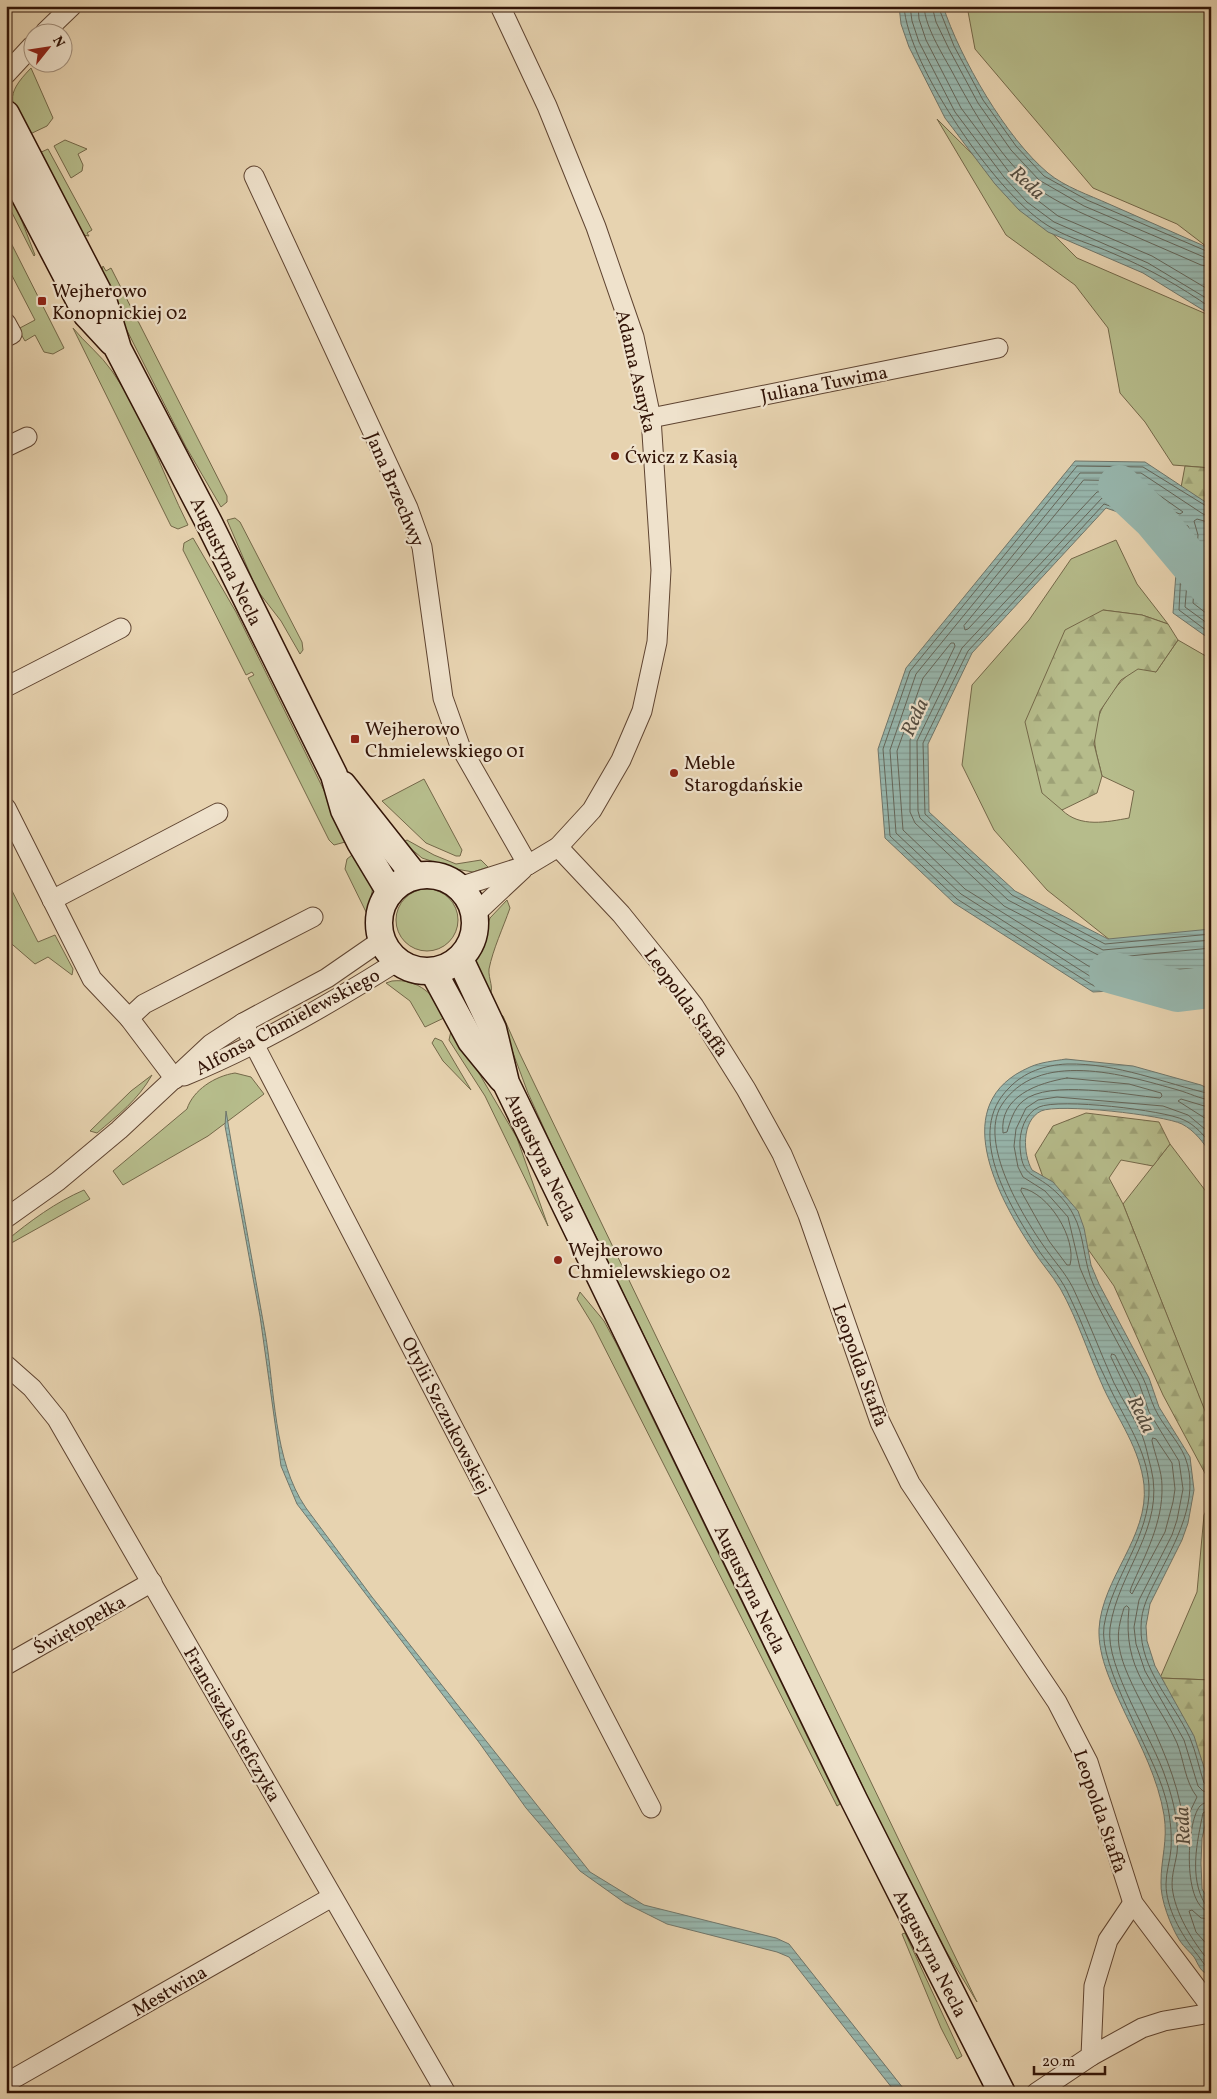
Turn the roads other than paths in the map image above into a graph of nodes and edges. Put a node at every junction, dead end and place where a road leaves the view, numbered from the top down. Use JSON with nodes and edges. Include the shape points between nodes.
{"nodes":[{"id":1,"x":72,"y":6,"type":"edge"},
{"id":2,"x":500,"y":6,"type":"edge"},
{"id":3,"x":55,"y":22,"type":"edge"},
{"id":4,"x":22,"y":57,"type":"edge"},
{"id":5,"x":6,"y":74,"type":"edge"},
{"id":6,"x":6,"y":114,"type":"edge"},
{"id":7,"x":6,"y":160,"type":"edge"},
{"id":8,"x":254,"y":176,"type":"dead end"},
{"id":9,"x":6,"y":323,"type":"edge"},
{"id":10,"x":6,"y":337,"type":"edge"},
{"id":11,"x":998,"y":348,"type":"dead end"},
{"id":12,"x":118,"y":349,"type":"junction"},
{"id":13,"x":651,"y":418,"type":"junction"},
{"id":14,"x":27,"y":437,"type":"dead end"},
{"id":15,"x":6,"y":447,"type":"edge"},
{"id":16,"x":121,"y":628,"type":"dead end"},
{"id":17,"x":6,"y":687,"type":"edge"},
{"id":18,"x":334,"y":775,"type":"junction"},
{"id":19,"x":6,"y":808,"type":"edge"},
{"id":20,"x":218,"y":812,"type":"dead end"},
{"id":21,"x":558,"y":847,"type":"junction"},
{"id":22,"x":528,"y":865,"type":"junction"},
{"id":23,"x":415,"y":876,"type":"junction"},
{"id":24,"x":459,"y":887,"type":"junction"},
{"id":25,"x":390,"y":892,"type":"junction"},
{"id":26,"x":52,"y":900,"type":"junction"},
{"id":27,"x":475,"y":914,"type":"junction"},
{"id":28,"x":313,"y":917,"type":"dead end"},
{"id":29,"x":382,"y":940,"type":"junction"},
{"id":30,"x":460,"y":959,"type":"junction"},
{"id":31,"x":398,"y":961,"type":"junction"},
{"id":32,"x":433,"y":971,"type":"junction"},
{"id":33,"x":128,"y":1018,"type":"junction"},
{"id":34,"x":243,"y":1023,"type":"junction"},
{"id":35,"x":254,"y":1043,"type":"junction"},
{"id":36,"x":176,"y":1079,"type":"junction"},
{"id":37,"x":506,"y":1083,"type":"junction"},
{"id":38,"x":6,"y":1218,"type":"edge"},
{"id":39,"x":6,"y":1365,"type":"edge"},
{"id":40,"x":152,"y":1582,"type":"junction"},
{"id":41,"x":6,"y":1665,"type":"edge"},
{"id":42,"x":651,"y":1808,"type":"dead end"},
{"id":43,"x":332,"y":1897,"type":"junction"},
{"id":44,"x":1133,"y":1902,"type":"junction"},
{"id":45,"x":1211,"y":2007,"type":"edge"},
{"id":46,"x":1211,"y":2013,"type":"edge"},
{"id":47,"x":1090,"y":2056,"type":"junction"},
{"id":48,"x":6,"y":2082,"type":"edge"},
{"id":49,"x":446,"y":2093,"type":"edge"},
{"id":50,"x":1002,"y":2093,"type":"edge"},
{"id":51,"x":1036,"y":2093,"type":"edge"}],
"edges":[{"from":1,"to":3,"type":"street"},
{"from":2,"to":13,"type":"street","name":"Adama Asnyka","via":[[547,106],[596,227],[634,337]]},
{"from":4,"to":5,"type":"street"},
{"from":6,"to":12,"type":"main road","name":"Augustyna Necla","via":[[104,303]]},
{"from":7,"to":12,"type":"main road","name":"Augustyna Necla","via":[[87,315]]},
{"from":8,"to":22,"type":"street","name":"Jana Brzechwy","via":[[408,508],[422,547],[443,698],[460,746]]},
{"from":9,"to":10,"type":"street","via":[[12,334]]},
{"from":11,"to":13,"type":"street","name":"Juliana Tuwima"},
{"from":12,"to":18,"type":"main road","name":"Augustyna Necla"},
{"from":13,"to":21,"type":"street","name":"Adama Asnyka","via":[[661,570],[657,642],[642,712],[621,760],[592,810]]},
{"from":14,"to":15,"type":"street"},
{"from":16,"to":17,"type":"street"},
{"from":18,"to":23,"type":"main road","name":"Augustyna Necla"},
{"from":18,"to":25,"type":"main road","name":"Augustyna Necla","via":[[344,810]]},
{"from":19,"to":26,"type":"street"},
{"from":20,"to":26,"type":"street"},
{"from":21,"to":22,"type":"street","name":"Adama Asnyka"},
{"from":21,"to":44,"type":"street","name":"Leopolda Staffa","via":[[621,914],[694,1006],[782,1154],[808,1215],[880,1422],[910,1483],[1057,1702],[1088,1762]]},
{"from":22,"to":24,"type":"street","name":"Adama Asnyka"},
{"from":22,"to":27,"type":"street","name":"Adama Asnyka"},
{"from":23,"to":24,"type":"main road","via":[[438,876]]},
{"from":23,"to":25,"type":"main road"},
{"from":24,"to":27,"type":"main road"},
{"from":25,"to":29,"type":"main road","via":[[382,906],[379,924]]},
{"from":26,"to":33,"type":"street","via":[[92,979]]},
{"from":27,"to":30,"type":"main road","via":[[470,946]]},
{"from":28,"to":33,"type":"street","via":[[144,1004]]},
{"from":29,"to":31,"type":"main road"},
{"from":29,"to":34,"type":"street","name":"Alfonsa Chmielewskiego","via":[[327,978]]},
{"from":30,"to":32,"type":"main road"},
{"from":30,"to":37,"type":"main road","name":"Augustyna Necla","via":[[493,1029]]},
{"from":31,"to":32,"type":"main road","via":[[408,968]]},
{"from":31,"to":35,"type":"street","name":"Alfonsa Chmielewskiego","via":[[342,996]]},
{"from":32,"to":37,"type":"main road","name":"Augustyna Necla","via":[[472,1041]]},
{"from":33,"to":36,"type":"street"},
{"from":34,"to":35,"type":"street","name":"Otylii Szczukowskiej"},
{"from":34,"to":36,"type":"street","name":"Alfonsa Chmielewskiego","via":[[211,1044]]},
{"from":35,"to":36,"type":"street","name":"Alfonsa Chmielewskiego"},
{"from":35,"to":42,"type":"street","name":"Otylii Szczukowskiej"},
{"from":36,"to":38,"type":"street","name":"Alfonsa Chmielewskiego","via":[[58,1181]]},
{"from":37,"to":50,"type":"main road","name":"Augustyna Necla","via":[[854,1800]]},
{"from":39,"to":40,"type":"street","name":"Franciszka Stefczyka","via":[[32,1388],[57,1419]]},
{"from":40,"to":41,"type":"street","name":"Świętopełka"},
{"from":40,"to":43,"type":"street","name":"Franciszka Stefczyka"},
{"from":43,"to":48,"type":"street","name":"Mestwina"},
{"from":43,"to":49,"type":"street","name":"Franciszka Stefczyka"},
{"from":44,"to":45,"type":"street","name":"Leopolda Staffa"},
{"from":44,"to":47,"type":"street","via":[[1108,1940],[1094,1986]]},
{"from":46,"to":47,"type":"street","via":[[1142,2028]]},
{"from":47,"to":51,"type":"street"}]}
